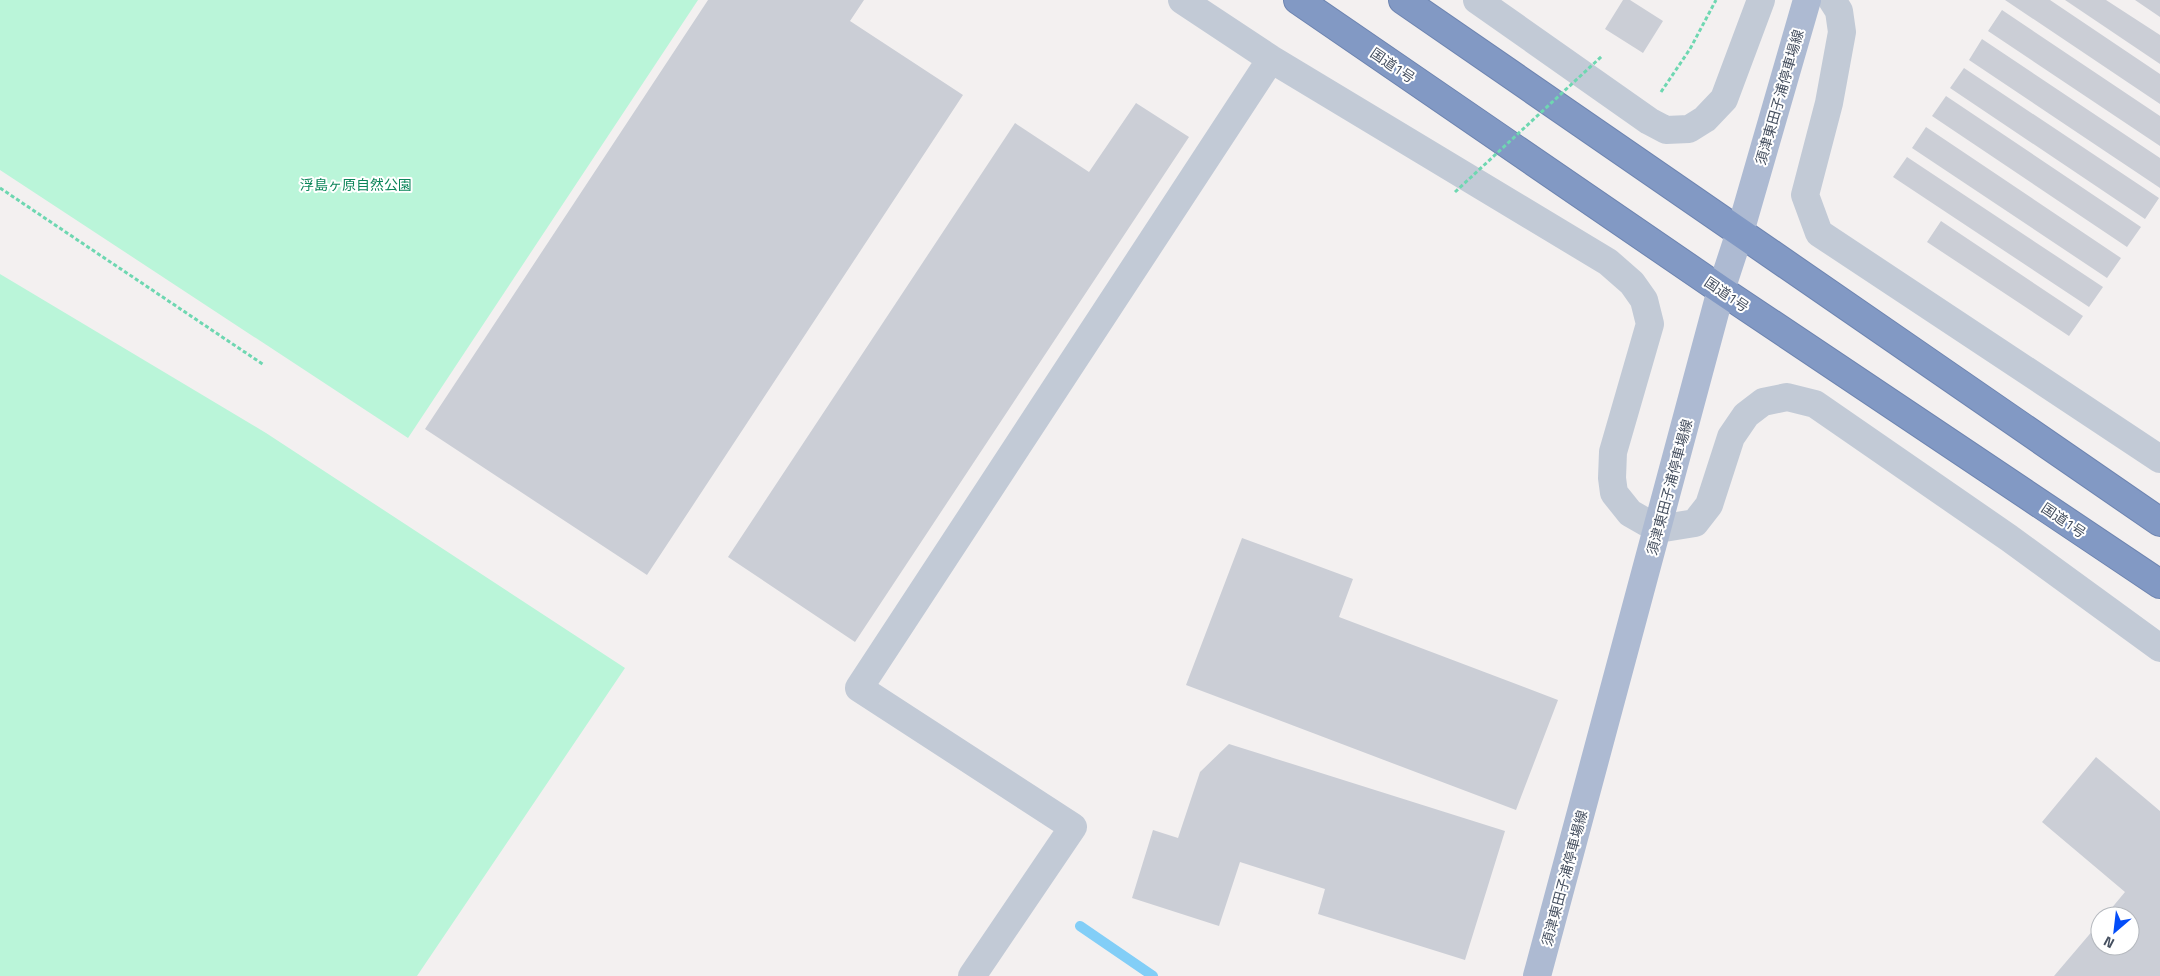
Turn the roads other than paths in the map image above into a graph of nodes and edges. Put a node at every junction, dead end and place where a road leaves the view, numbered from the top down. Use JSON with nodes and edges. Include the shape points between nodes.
{"nodes":[{"id":1,"x":1182,"y":0,"type":"edge"},
{"id":2,"x":1298,"y":0,"type":"edge"},
{"id":3,"x":1403,"y":0,"type":"edge"},
{"id":4,"x":1477,"y":0,"type":"edge"},
{"id":5,"x":1761,"y":0,"type":"edge"},
{"id":6,"x":1807,"y":0,"type":"edge"},
{"id":7,"x":1832,"y":0,"type":"edge"},
{"id":8,"x":1271,"y":59,"type":"junction"},
{"id":9,"x":1740,"y":232,"type":"junction"},
{"id":10,"x":1721,"y":290,"type":"junction"},
{"id":11,"x":2160,"y":459,"type":"edge"},
{"id":12,"x":2160,"y":522,"type":"edge"},
{"id":13,"x":1658,"y":529,"type":"junction"},
{"id":14,"x":2160,"y":584,"type":"edge"},
{"id":15,"x":2160,"y":648,"type":"edge"},
{"id":16,"x":972,"y":976,"type":"edge"},
{"id":17,"x":1537,"y":976,"type":"edge"}],
"edges":[{"from":1,"to":8,"type":"street"},
{"from":2,"to":10,"type":"highway","name":"国道1号"},
{"from":3,"to":9,"type":"highway"},
{"from":4,"to":5,"type":"street","via":[[1666,130],[1689,129],[1705,119],[1724,99]]},
{"from":6,"to":9,"type":"main road","name":"須津東田子浦停車場線"},
{"from":7,"to":11,"type":"street","via":[[1839,11],[1842,32],[1829,103],[1805,195],[1819,233]]},
{"from":8,"to":13,"type":"street","via":[[1608,262],[1632,283],[1644,300],[1650,324],[1613,452],[1612,478],[1614,493],[1630,513]]},
{"from":8,"to":16,"type":"street","via":[[859,688],[1073,827]]},
{"from":9,"to":10,"type":"main road","name":"須津東田子浦停車場線"},
{"from":9,"to":12,"type":"highway"},
{"from":10,"to":13,"type":"main road","name":"須津東田子浦停車場線"},
{"from":10,"to":14,"type":"highway","name":"国道1号"},
{"from":13,"to":15,"type":"street","via":[[1695,522],[1709,505],[1731,437],[1746,415],[1763,402],[1787,398],[1815,404],[2009,538]]},
{"from":13,"to":17,"type":"main road","name":"須津東田子浦停車場線"}]}
